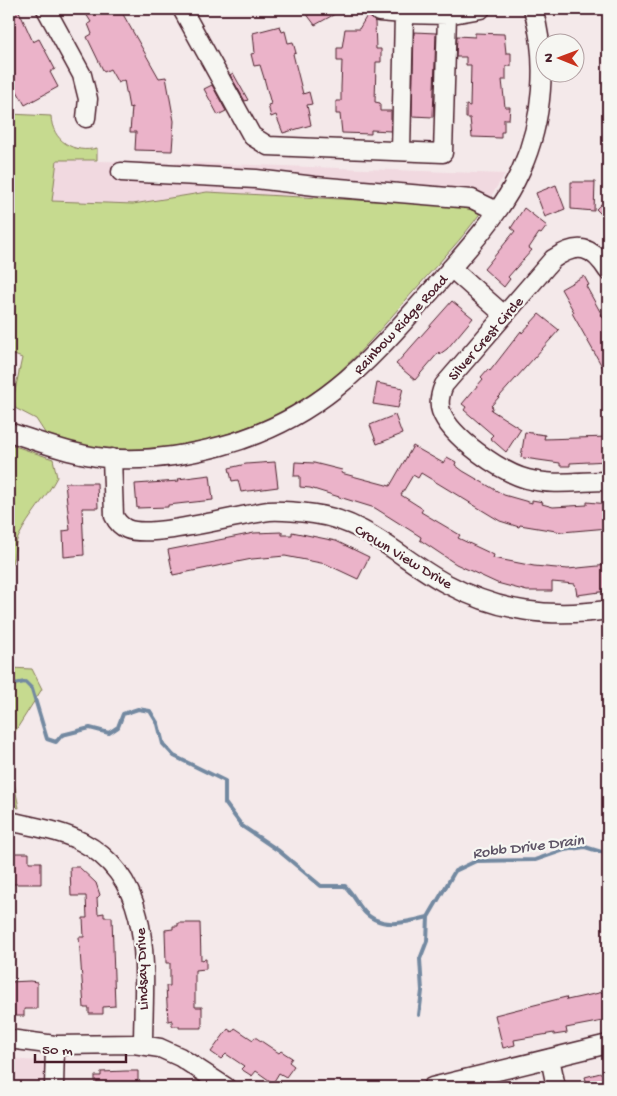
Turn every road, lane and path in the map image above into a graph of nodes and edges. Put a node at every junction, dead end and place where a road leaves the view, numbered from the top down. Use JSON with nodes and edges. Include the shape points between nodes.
{"nodes":[{"id":1,"x":46,"y":9,"type":"edge"},
{"id":2,"x":182,"y":9,"type":"edge"},
{"id":3,"x":377,"y":9,"type":"edge"},
{"id":4,"x":481,"y":9,"type":"edge"},
{"id":5,"x":533,"y":9,"type":"edge"},
{"id":6,"x":405,"y":11,"type":"edge"},
{"id":7,"x":447,"y":15,"type":"junction"},
{"id":8,"x":86,"y":118,"type":"dead end"},
{"id":9,"x":400,"y":151,"type":"junction"},
{"id":10,"x":121,"y":172,"type":"dead end"},
{"id":11,"x":497,"y":211,"type":"junction"},
{"id":12,"x":451,"y":268,"type":"junction"},
{"id":13,"x":608,"y":271,"type":"edge"},
{"id":14,"x":504,"y":315,"type":"junction"},
{"id":15,"x":9,"y":432,"type":"edge"},
{"id":16,"x":112,"y":458,"type":"junction"},
{"id":17,"x":608,"y":481,"type":"edge"},
{"id":18,"x":608,"y":610,"type":"edge"},
{"id":19,"x":9,"y":821,"type":"edge"},
{"id":20,"x":9,"y":1039,"type":"edge"},
{"id":21,"x":608,"y":1044,"type":"edge"},
{"id":22,"x":54,"y":1045,"type":"junction"},
{"id":23,"x":143,"y":1045,"type":"junction"},
{"id":24,"x":550,"y":1058,"type":"junction"},
{"id":25,"x":54,"y":1087,"type":"edge"},
{"id":26,"x":226,"y":1087,"type":"edge"},
{"id":27,"x":432,"y":1087,"type":"edge"},
{"id":28,"x":556,"y":1087,"type":"edge"}],
"edges":[{"from":1,"to":8,"type":"street","via":[[82,75],[88,99]]},
{"from":2,"to":9,"type":"street","via":[[252,136],[259,141],[268,146]]},
{"from":3,"to":6,"type":"street","via":[[379,12]]},
{"from":4,"to":7,"type":"street"},
{"from":5,"to":11,"type":"street","name":"Rainbow Ridge Road","via":[[539,40],[541,91],[537,118],[522,169]]},
{"from":6,"to":7,"type":"street"},
{"from":6,"to":9,"type":"street"},
{"from":7,"to":9,"type":"street","via":[[443,153]]},
{"from":10,"to":11,"type":"street","via":[[256,179],[472,199]]},
{"from":11,"to":12,"type":"street","name":"Rainbow Ridge Road"},
{"from":12,"to":14,"type":"street"},
{"from":12,"to":16,"type":"street","name":"Rainbow Ridge Road","via":[[371,360],[297,416],[247,438],[197,452]]},
{"from":13,"to":14,"type":"street","name":"Silver Crest Circle","via":[[595,254],[580,248],[570,250],[553,260]]},
{"from":14,"to":17,"type":"street","name":"Silver Crest Circle","via":[[444,385],[439,402],[447,421],[489,461],[527,479],[547,482]]},
{"from":15,"to":16,"type":"street","name":"Rainbow Ridge Road","via":[[60,449]]},
{"from":16,"to":18,"type":"street","name":"Crown View Drive","via":[[114,516],[118,524],[128,530],[177,528],[272,511],[317,514],[372,534],[446,584],[491,603],[558,615]]},
{"from":19,"to":23,"type":"street","name":"Lindsay Drive","via":[[82,841],[108,861],[126,883],[139,916],[142,934]]},
{"from":20,"to":22,"type":"street"},
{"from":21,"to":24,"type":"street"},
{"from":22,"to":23,"type":"street"},
{"from":22,"to":25,"type":"street"},
{"from":23,"to":26,"type":"street","via":[[174,1053]]},
{"from":24,"to":27,"type":"street"},
{"from":24,"to":28,"type":"street"}]}
